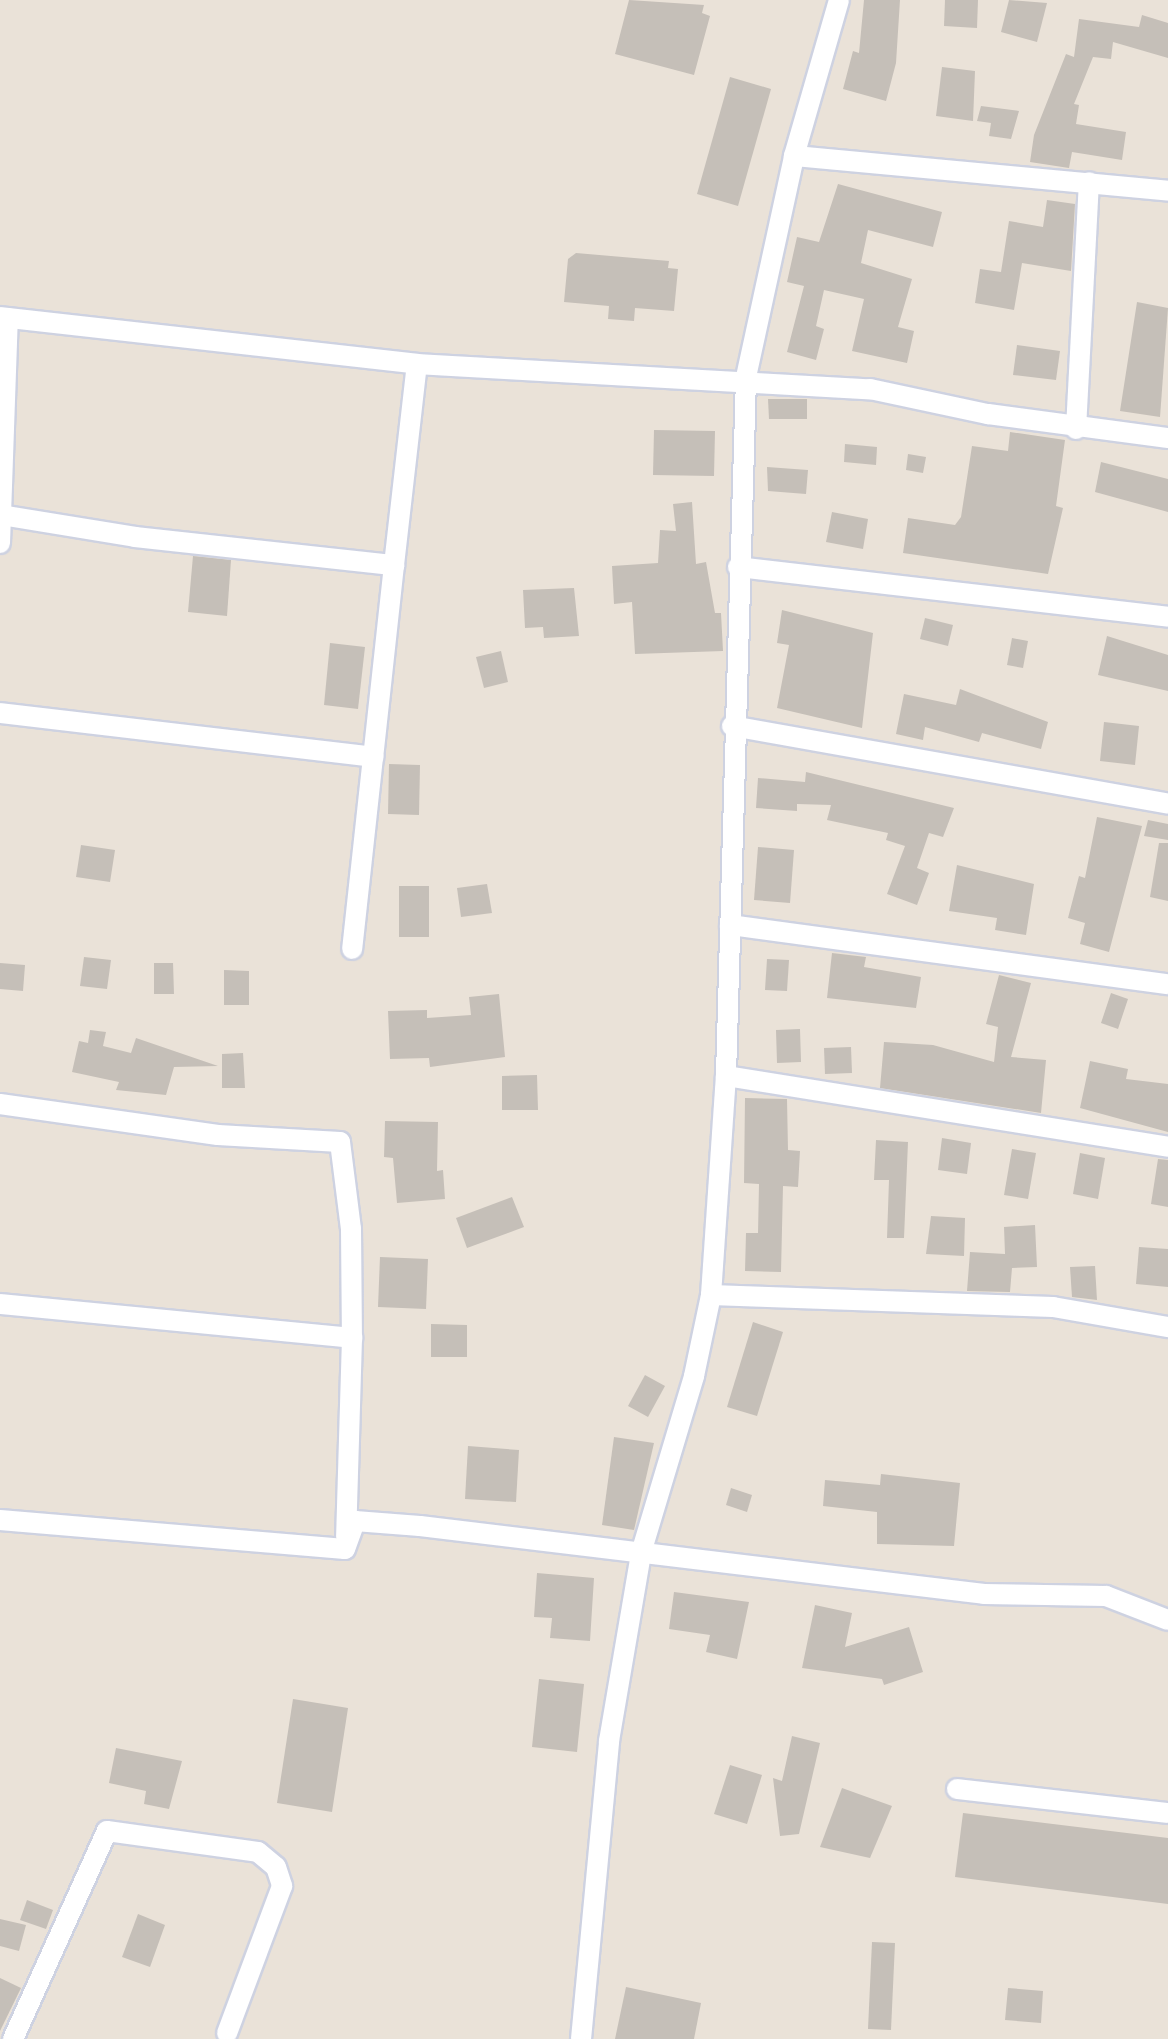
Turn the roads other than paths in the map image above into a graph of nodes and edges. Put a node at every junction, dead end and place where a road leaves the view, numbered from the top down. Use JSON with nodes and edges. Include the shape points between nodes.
{"nodes":[{"id":1,"x":839,"y":0,"type":"edge"},
{"id":2,"x":794,"y":156,"type":"junction"},
{"id":3,"x":1089,"y":182,"type":"junction"},
{"id":4,"x":1168,"y":191,"type":"edge"},
{"id":5,"x":4,"y":318,"type":"edge"},
{"id":6,"x":417,"y":364,"type":"junction"},
{"id":7,"x":746,"y":377,"type":"junction"},
{"id":8,"x":1076,"y":429,"type":"junction"},
{"id":9,"x":1168,"y":438,"type":"edge"},
{"id":10,"x":1,"y":515,"type":"edge"},
{"id":11,"x":0,"y":543,"type":"edge"},
{"id":12,"x":394,"y":565,"type":"junction"},
{"id":13,"x":738,"y":567,"type":"junction"},
{"id":14,"x":1168,"y":617,"type":"edge"},
{"id":15,"x":0,"y":713,"type":"edge"},
{"id":16,"x":732,"y":726,"type":"junction"},
{"id":17,"x":373,"y":757,"type":"junction"},
{"id":18,"x":1168,"y":804,"type":"edge"},
{"id":19,"x":730,"y":925,"type":"junction"},
{"id":20,"x":352,"y":949,"type":"dead end"},
{"id":21,"x":1168,"y":984,"type":"edge"},
{"id":22,"x":726,"y":1076,"type":"junction"},
{"id":23,"x":0,"y":1104,"type":"edge"},
{"id":24,"x":1168,"y":1147,"type":"edge"},
{"id":25,"x":711,"y":1295,"type":"junction"},
{"id":26,"x":0,"y":1304,"type":"edge"},
{"id":27,"x":1168,"y":1327,"type":"edge"},
{"id":28,"x":352,"y":1338,"type":"junction"},
{"id":29,"x":0,"y":1520,"type":"edge"},
{"id":30,"x":345,"y":1549,"type":"junction"},
{"id":31,"x":641,"y":1553,"type":"junction"},
{"id":32,"x":1168,"y":1620,"type":"edge"},
{"id":33,"x":957,"y":1789,"type":"dead end"},
{"id":34,"x":1168,"y":1813,"type":"edge"},
{"id":35,"x":227,"y":2033,"type":"dead end"},
{"id":36,"x":13,"y":2039,"type":"edge"},
{"id":37,"x":581,"y":2039,"type":"edge"}],
"edges":[{"from":1,"to":2,"type":"street"},
{"from":2,"to":3,"type":"street"},
{"from":2,"to":7,"type":"street"},
{"from":3,"to":4,"type":"street"},
{"from":3,"to":8,"type":"street"},
{"from":5,"to":6,"type":"street"},
{"from":5,"to":10,"type":"street"},
{"from":6,"to":7,"type":"street"},
{"from":6,"to":12,"type":"street"},
{"from":7,"to":8,"type":"street","via":[[870,389]]},
{"from":7,"to":13,"type":"street"},
{"from":8,"to":9,"type":"street"},
{"from":10,"to":11,"type":"street"},
{"from":10,"to":12,"type":"street","via":[[135,537]]},
{"from":12,"to":17,"type":"street"},
{"from":13,"to":14,"type":"street"},
{"from":13,"to":16,"type":"street"},
{"from":15,"to":17,"type":"street"},
{"from":16,"to":18,"type":"street"},
{"from":16,"to":19,"type":"street"},
{"from":17,"to":20,"type":"street"},
{"from":19,"to":21,"type":"street"},
{"from":19,"to":22,"type":"street"},
{"from":22,"to":24,"type":"street"},
{"from":22,"to":25,"type":"street"},
{"from":23,"to":28,"type":"street","via":[[218,1135],[340,1142],[351,1229]]},
{"from":25,"to":27,"type":"street","via":[[1053,1307]]},
{"from":25,"to":31,"type":"street","via":[[694,1376]]},
{"from":26,"to":28,"type":"street"},
{"from":28,"to":30,"type":"street"},
{"from":29,"to":30,"type":"street"},
{"from":30,"to":31,"type":"street","via":[[355,1521]]},
{"from":31,"to":32,"type":"street","via":[[984,1594],[1106,1596]]},
{"from":31,"to":37,"type":"street","via":[[609,1741]]},
{"from":33,"to":34,"type":"street"},
{"from":35,"to":36,"type":"street","via":[[282,1886],[276,1867],[258,1852],[107,1831]]}]}
